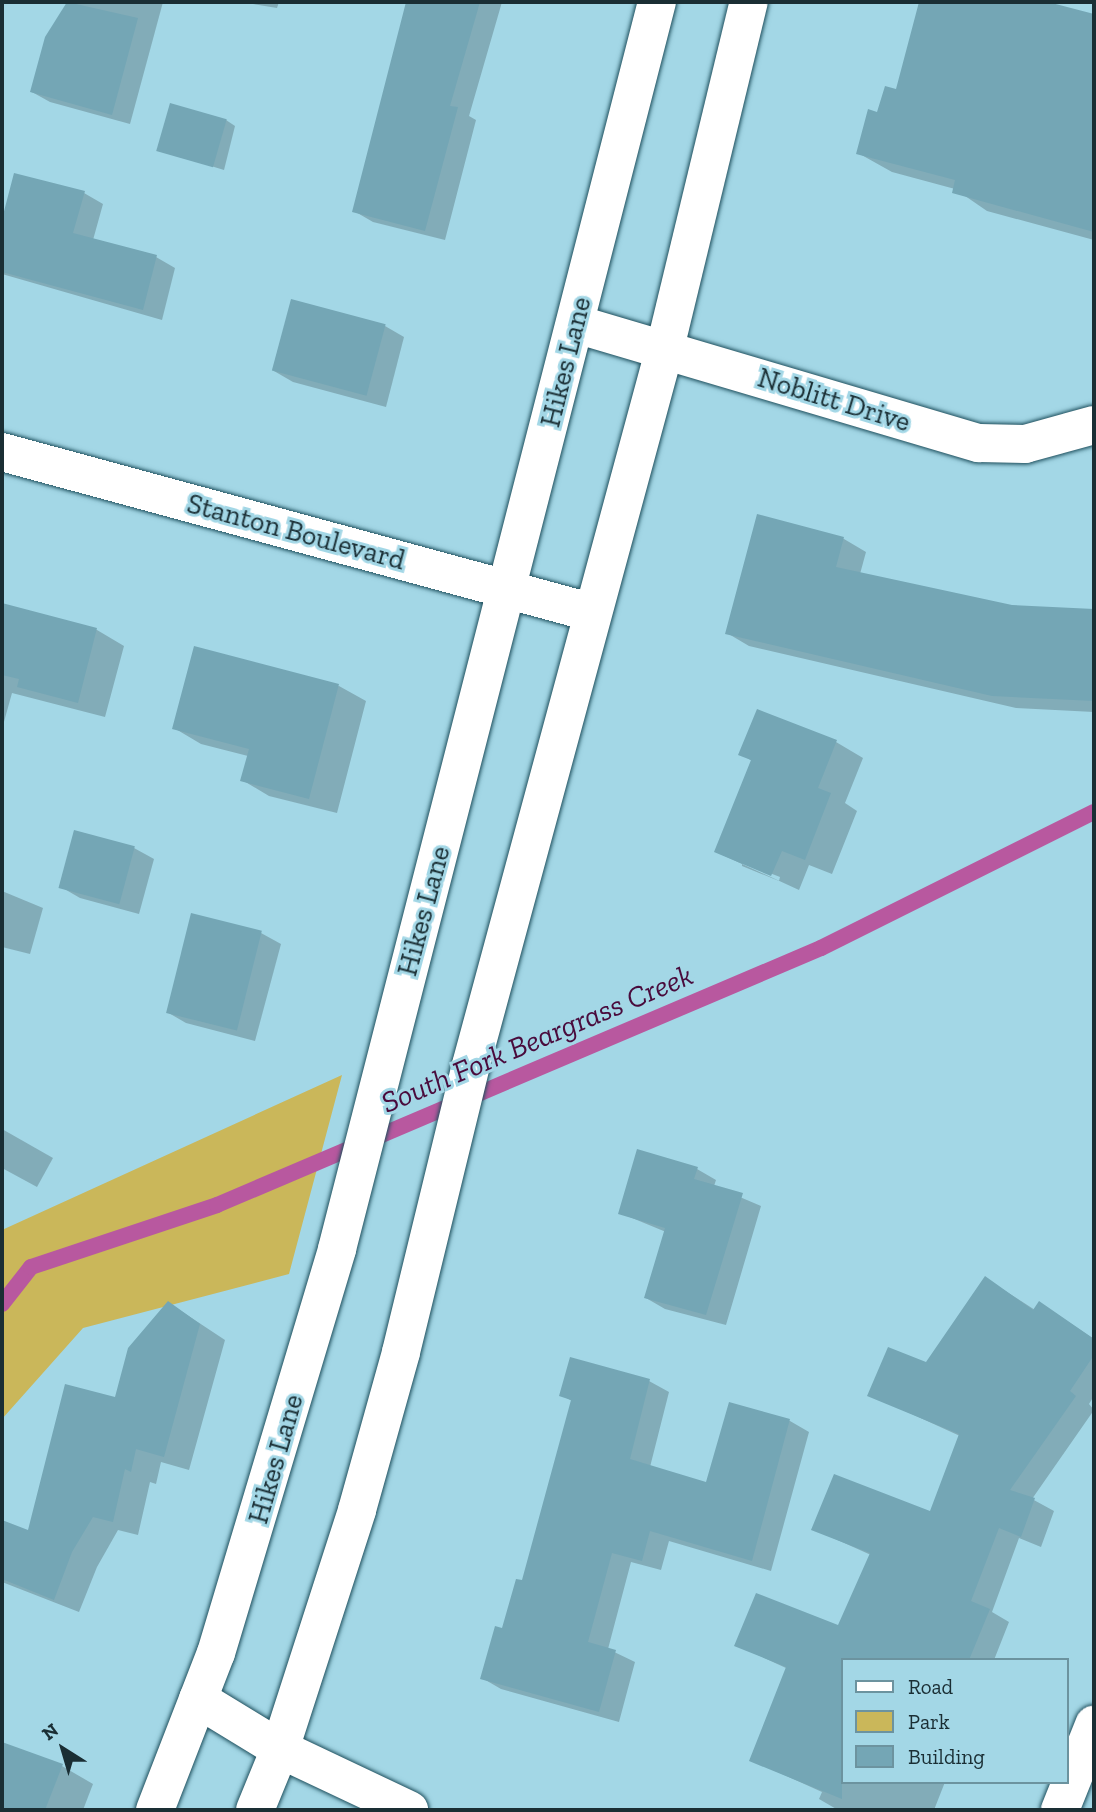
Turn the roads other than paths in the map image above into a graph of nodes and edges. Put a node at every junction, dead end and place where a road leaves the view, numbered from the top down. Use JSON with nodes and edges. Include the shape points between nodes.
{"nodes":[{"id":1,"x":657,"y":2,"type":"edge"},
{"id":2,"x":749,"y":2,"type":"edge"},
{"id":3,"x":576,"y":324,"type":"junction"},
{"id":4,"x":665,"y":348,"type":"junction"},
{"id":5,"x":1094,"y":425,"type":"edge"},
{"id":6,"x":2,"y":452,"type":"edge"},
{"id":7,"x":507,"y":589,"type":"junction"},
{"id":8,"x":590,"y":612,"type":"junction"},
{"id":9,"x":198,"y":1699,"type":"junction"},
{"id":10,"x":1094,"y":1725,"type":"edge"},
{"id":11,"x":280,"y":1749,"type":"junction"},
{"id":12,"x":155,"y":1810,"type":"edge"},
{"id":13,"x":256,"y":1810,"type":"edge"},
{"id":14,"x":409,"y":1810,"type":"edge"},
{"id":15,"x":1060,"y":1810,"type":"edge"}],
"edges":[{"from":1,"to":3,"type":"main road","name":"Hikes Lane"},
{"from":2,"to":4,"type":"main road"},
{"from":3,"to":4,"type":"main road","name":"Noblitt Drive"},
{"from":3,"to":7,"type":"main road","name":"Hikes Lane"},
{"from":4,"to":5,"type":"main road","name":"Noblitt Drive","via":[[979,443],[1025,444]]},
{"from":4,"to":8,"type":"main road"},
{"from":6,"to":7,"type":"main road","name":"Stanton Boulevard"},
{"from":7,"to":8,"type":"main road","name":"Stanton Boulevard"},
{"from":7,"to":9,"type":"main road","name":"Hikes Lane","via":[[337,1248],[254,1535]]},
{"from":8,"to":11,"type":"main road","via":[[357,1510]]},
{"from":9,"to":11,"type":"main road"},
{"from":9,"to":12,"type":"main road","name":"Hikes Lane"},
{"from":10,"to":15,"type":"main road"},
{"from":11,"to":13,"type":"main road"},
{"from":11,"to":14,"type":"main road"}]}
